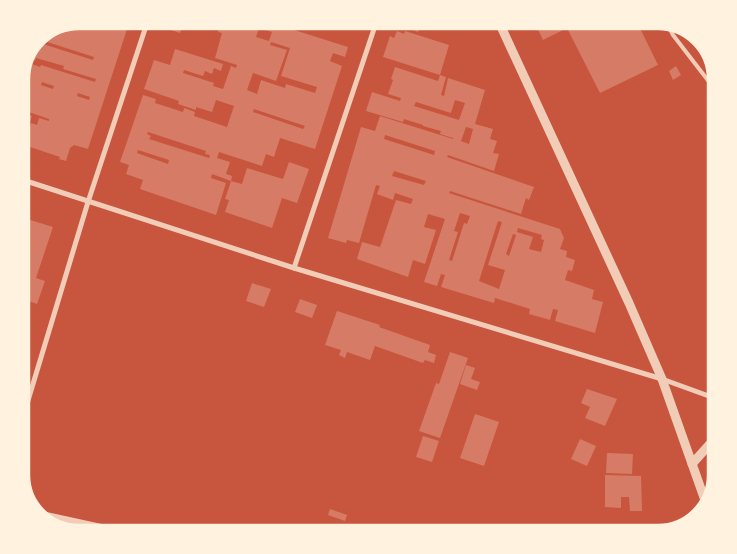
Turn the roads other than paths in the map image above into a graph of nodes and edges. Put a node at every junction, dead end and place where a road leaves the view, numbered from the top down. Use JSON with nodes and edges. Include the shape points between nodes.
{"nodes":[{"id":1,"x":145,"y":29,"type":"edge"},
{"id":2,"x":374,"y":29,"type":"edge"},
{"id":3,"x":502,"y":29,"type":"edge"},
{"id":4,"x":671,"y":30,"type":"edge"},
{"id":5,"x":708,"y":80,"type":"edge"},
{"id":6,"x":29,"y":183,"type":"edge"},
{"id":7,"x":88,"y":202,"type":"junction"},
{"id":8,"x":294,"y":268,"type":"junction"},
{"id":9,"x":662,"y":379,"type":"junction"},
{"id":10,"x":708,"y":396,"type":"edge"},
{"id":11,"x":29,"y":397,"type":"edge"},
{"id":12,"x":708,"y":446,"type":"edge"},
{"id":13,"x":692,"y":464,"type":"junction"},
{"id":14,"x":704,"y":497,"type":"edge"},
{"id":15,"x":52,"y":518,"type":"edge"},
{"id":16,"x":85,"y":525,"type":"edge"}],
"edges":[{"from":1,"to":7,"type":"street"},
{"from":2,"to":8,"type":"street"},
{"from":3,"to":9,"type":"street"},
{"from":4,"to":5,"type":"lane"},
{"from":6,"to":7,"type":"street"},
{"from":7,"to":8,"type":"street"},
{"from":7,"to":11,"type":"street"},
{"from":8,"to":9,"type":"street"},
{"from":9,"to":10,"type":"street"},
{"from":9,"to":13,"type":"street"},
{"from":12,"to":13,"type":"street"},
{"from":13,"to":14,"type":"street"},
{"from":15,"to":16,"type":"street"}]}
